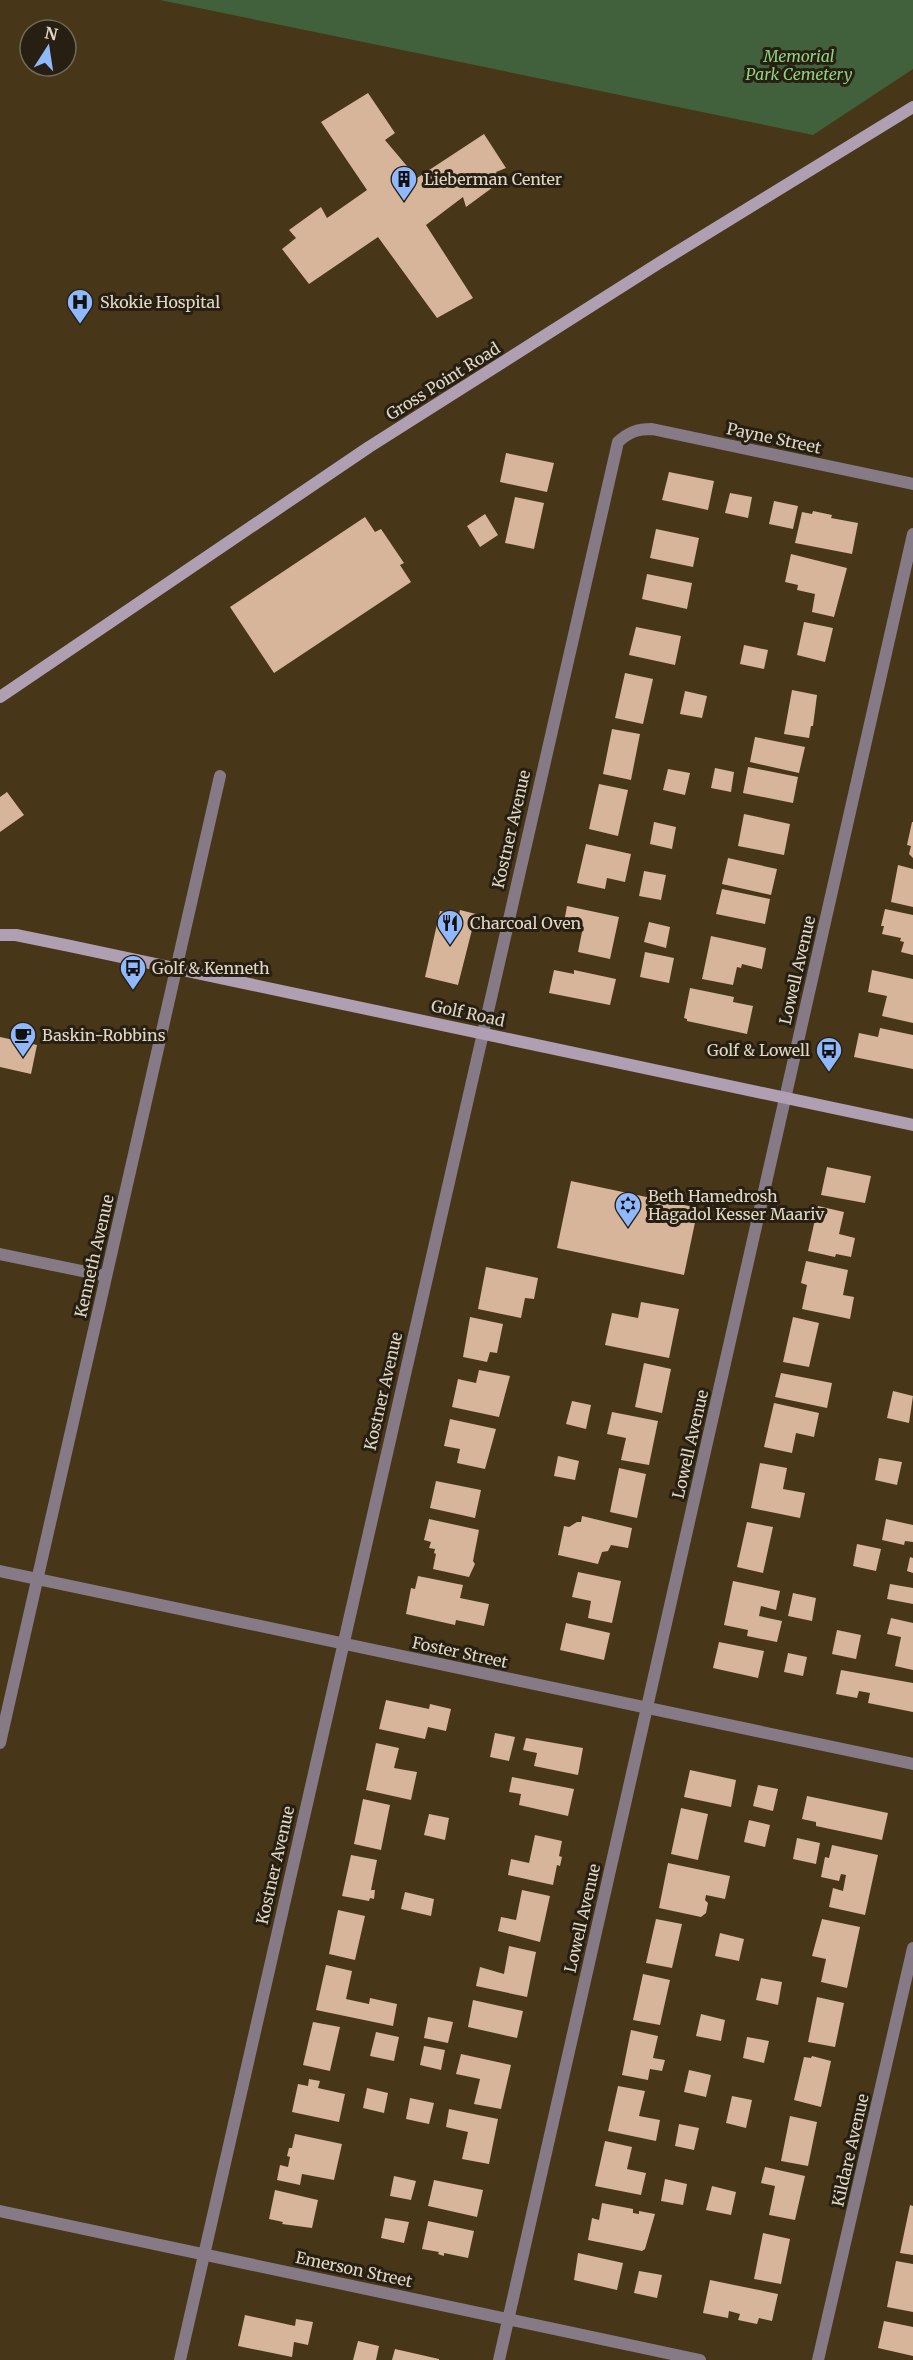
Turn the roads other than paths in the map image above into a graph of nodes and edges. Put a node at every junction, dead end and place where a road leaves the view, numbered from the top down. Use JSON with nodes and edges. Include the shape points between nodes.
{"nodes":[{"id":1,"x":913,"y":106,"type":"edge"},
{"id":2,"x":628,"y":434,"type":"joint"},
{"id":3,"x":913,"y":484,"type":"edge"},
{"id":4,"x":913,"y":534,"type":"edge"},
{"id":5,"x":0,"y":697,"type":"edge"},
{"id":6,"x":220,"y":776,"type":"dead end"},
{"id":7,"x":0,"y":927,"type":"edge"},
{"id":8,"x":0,"y":935,"type":"edge"},
{"id":9,"x":16,"y":935,"type":"junction"},
{"id":10,"x":176,"y":968,"type":"junction"},
{"id":11,"x":482,"y":1033,"type":"junction"},
{"id":12,"x":785,"y":1098,"type":"junction"},
{"id":13,"x":913,"y":1125,"type":"edge"},
{"id":14,"x":0,"y":1254,"type":"edge"},
{"id":15,"x":106,"y":1276,"type":"junction"},
{"id":16,"x":0,"y":1571,"type":"edge"},
{"id":17,"x":37,"y":1579,"type":"junction"},
{"id":18,"x":343,"y":1644,"type":"junction"},
{"id":19,"x":647,"y":1708,"type":"junction"},
{"id":20,"x":0,"y":1743,"type":"edge"},
{"id":21,"x":913,"y":1764,"type":"edge"},
{"id":22,"x":913,"y":1948,"type":"edge"},
{"id":23,"x":0,"y":2211,"type":"edge"},
{"id":24,"x":204,"y":2254,"type":"junction"},
{"id":25,"x":508,"y":2318,"type":"junction"},
{"id":26,"x":180,"y":2360,"type":"edge"},
{"id":27,"x":499,"y":2360,"type":"edge"},
{"id":28,"x":700,"y":2360,"type":"edge"},
{"id":29,"x":818,"y":2360,"type":"edge"}],
"edges":[{"from":1,"to":5,"type":"main road","name":"Gross Point Road","via":[[369,447]]},
{"from":2,"to":3,"type":"street","name":"Payne Street","via":[[637,429],[652,429]]},
{"from":2,"to":11,"type":"street","name":"Kostner Avenue","via":[[618,442],[614,455]]},
{"from":4,"to":12,"type":"street","name":"Lowell Avenue"},
{"from":6,"to":10,"type":"street","name":"Kenneth Avenue"},
{"from":7,"to":9,"type":"main road","name":"Golf Road"},
{"from":8,"to":9,"type":"main road","name":"Golf Road"},
{"from":9,"to":10,"type":"main road","name":"Golf Road"},
{"from":10,"to":11,"type":"main road","name":"Golf Road"},
{"from":10,"to":15,"type":"street","name":"Kenneth Avenue"},
{"from":11,"to":12,"type":"main road","name":"Golf Road"},
{"from":11,"to":18,"type":"street","name":"Kostner Avenue"},
{"from":12,"to":13,"type":"main road","name":"Golf Road"},
{"from":12,"to":19,"type":"street","name":"Lowell Avenue"},
{"from":14,"to":15,"type":"street"},
{"from":15,"to":17,"type":"street","name":"Kenneth Avenue"},
{"from":16,"to":17,"type":"street","name":"Foster Street"},
{"from":17,"to":18,"type":"street","name":"Foster Street"},
{"from":17,"to":20,"type":"street","name":"Kenneth Avenue"},
{"from":18,"to":19,"type":"street","name":"Foster Street"},
{"from":18,"to":24,"type":"street","name":"Kostner Avenue"},
{"from":19,"to":21,"type":"street","name":"Foster Street"},
{"from":19,"to":25,"type":"street","name":"Lowell Avenue"},
{"from":22,"to":29,"type":"street","name":"Kildare Avenue"},
{"from":23,"to":24,"type":"street","name":"Emerson Street"},
{"from":24,"to":25,"type":"street","name":"Emerson Street"},
{"from":24,"to":26,"type":"street","name":"Kostner Avenue"},
{"from":25,"to":27,"type":"street","name":"Lowell Avenue"},
{"from":25,"to":28,"type":"street","name":"Emerson Street"}]}
